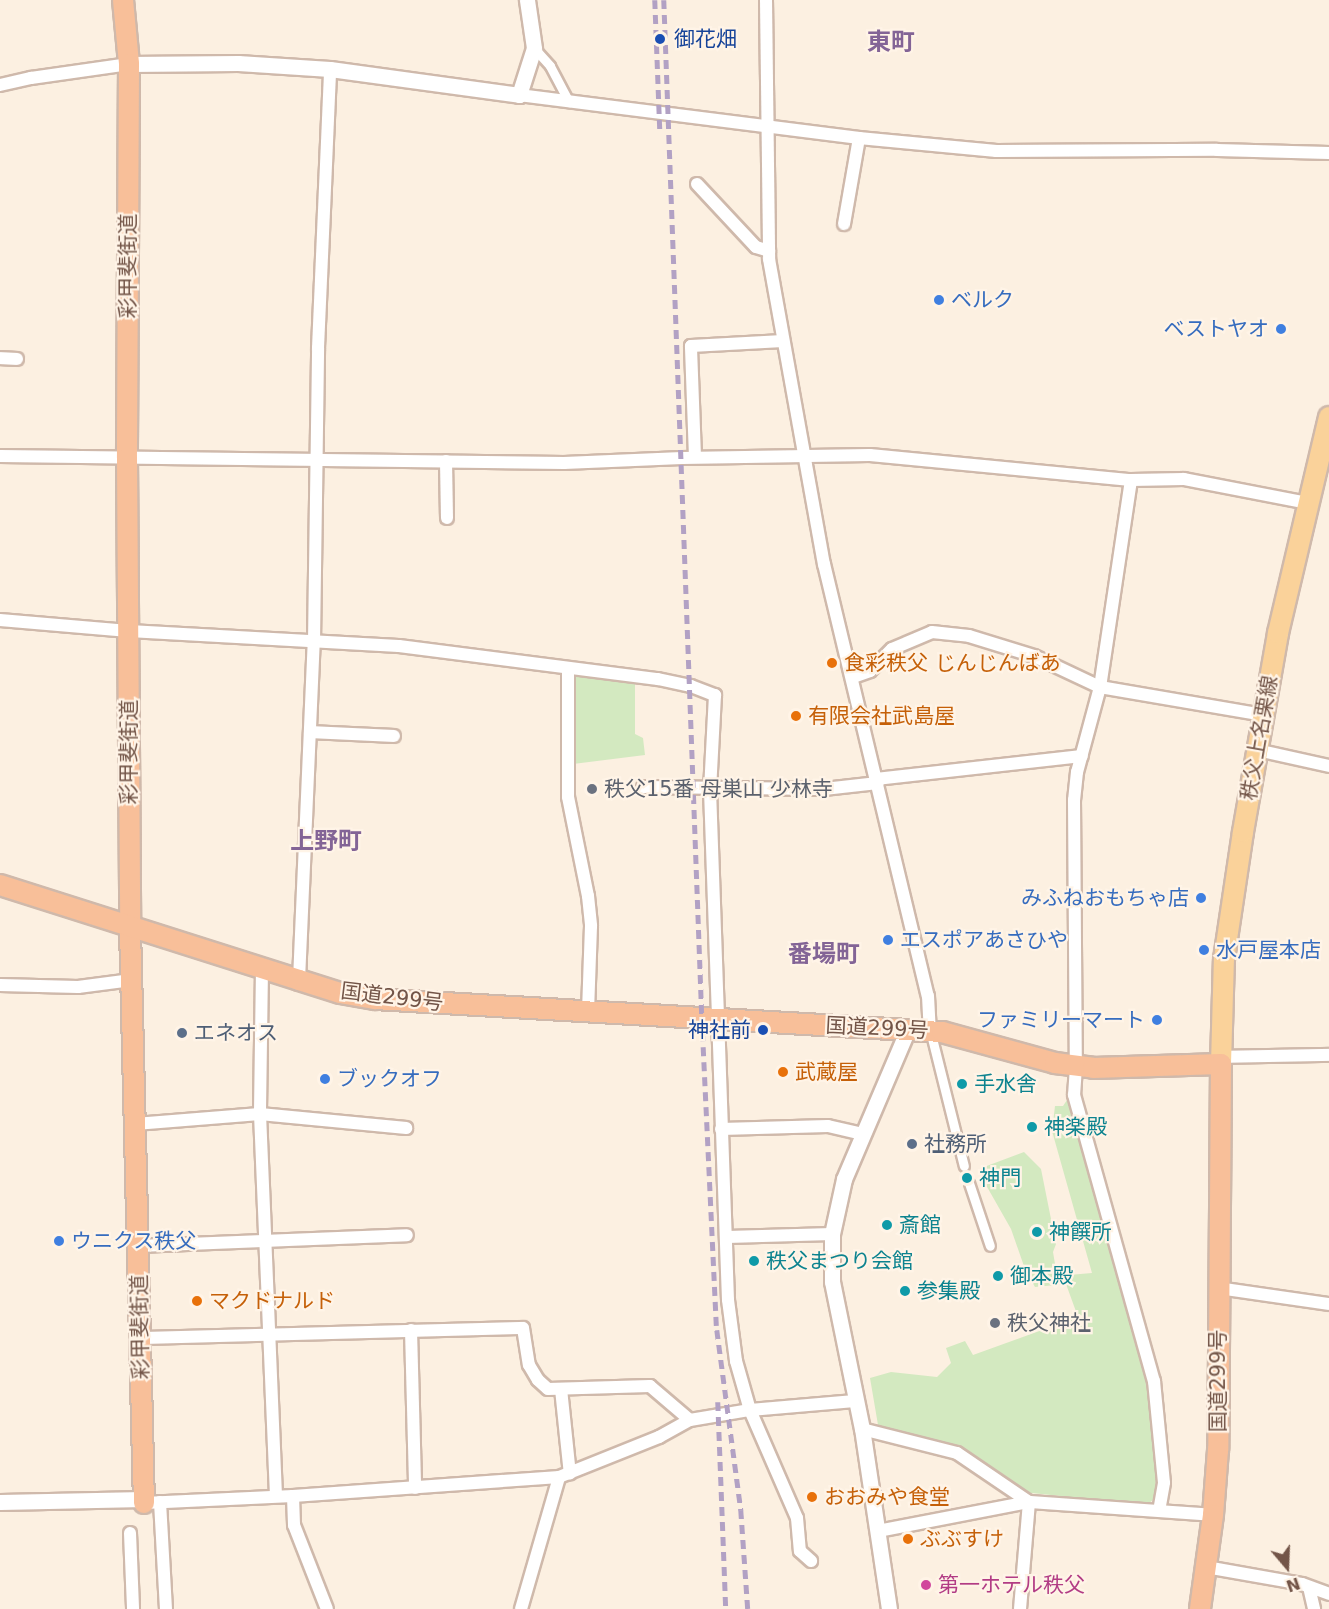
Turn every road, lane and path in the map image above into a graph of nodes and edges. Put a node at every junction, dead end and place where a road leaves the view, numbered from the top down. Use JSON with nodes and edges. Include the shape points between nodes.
{"nodes":[{"id":1,"x":123,"y":0,"type":"edge"},
{"id":2,"x":527,"y":0,"type":"edge"},
{"id":3,"x":766,"y":0,"type":"edge"},
{"id":4,"x":534,"y":48,"type":"junction"},
{"id":5,"x":129,"y":64,"type":"junction"},
{"id":6,"x":330,"y":69,"type":"junction"},
{"id":7,"x":0,"y":85,"type":"edge"},
{"id":8,"x":519,"y":94,"type":"junction"},
{"id":9,"x":569,"y":102,"type":"junction"},
{"id":10,"x":768,"y":127,"type":"junction"},
{"id":11,"x":859,"y":138,"type":"junction"},
{"id":12,"x":1329,"y":153,"type":"edge"},
{"id":13,"x":697,"y":184,"type":"dead end"},
{"id":14,"x":844,"y":224,"type":"dead end"},
{"id":15,"x":769,"y":251,"type":"junction"},
{"id":16,"x":783,"y":341,"type":"junction"},
{"id":17,"x":0,"y":358,"type":"edge"},
{"id":18,"x":17,"y":359,"type":"dead end"},
{"id":19,"x":1329,"y":417,"type":"edge"},
{"id":20,"x":804,"y":455,"type":"junction"},
{"id":21,"x":0,"y":456,"type":"edge"},
{"id":22,"x":695,"y":457,"type":"junction"},
{"id":23,"x":127,"y":458,"type":"junction"},
{"id":24,"x":316,"y":460,"type":"junction"},
{"id":25,"x":446,"y":461,"type":"junction"},
{"id":26,"x":1131,"y":480,"type":"junction"},
{"id":27,"x":1308,"y":503,"type":"junction"},
{"id":28,"x":447,"y":518,"type":"dead end"},
{"id":29,"x":0,"y":620,"type":"edge"},
{"id":30,"x":129,"y":631,"type":"junction"},
{"id":31,"x":314,"y":642,"type":"junction"},
{"id":32,"x":568,"y":668,"type":"junction"},
{"id":33,"x":853,"y":677,"type":"junction"},
{"id":34,"x":1100,"y":687,"type":"junction"},
{"id":35,"x":1263,"y":715,"type":"junction"},
{"id":36,"x":310,"y":732,"type":"junction"},
{"id":37,"x":394,"y":736,"type":"dead end"},
{"id":38,"x":1257,"y":750,"type":"junction"},
{"id":39,"x":1082,"y":756,"type":"junction"},
{"id":40,"x":1329,"y":766,"type":"edge"},
{"id":41,"x":877,"y":781,"type":"junction"},
{"id":42,"x":643,"y":787,"type":"dead end"},
{"id":43,"x":710,"y":790,"type":"junction"},
{"id":44,"x":0,"y":885,"type":"edge"},
{"id":45,"x":130,"y":928,"type":"junction"},
{"id":46,"x":262,"y":968,"type":"junction"},
{"id":47,"x":132,"y":980,"type":"junction"},
{"id":48,"x":299,"y":980,"type":"junction"},
{"id":49,"x":0,"y":984,"type":"edge"},
{"id":50,"x":588,"y":1013,"type":"junction"},
{"id":51,"x":716,"y":1018,"type":"junction"},
{"id":52,"x":930,"y":1030,"type":"junction"},
{"id":53,"x":907,"y":1031,"type":"junction"},
{"id":54,"x":1329,"y":1055,"type":"edge"},
{"id":55,"x":1221,"y":1061,"type":"junction"},
{"id":56,"x":1076,"y":1067,"type":"junction"},
{"id":57,"x":260,"y":1114,"type":"junction"},
{"id":58,"x":135,"y":1124,"type":"junction"},
{"id":59,"x":406,"y":1128,"type":"dead end"},
{"id":60,"x":721,"y":1129,"type":"junction"},
{"id":61,"x":862,"y":1134,"type":"junction"},
{"id":62,"x":965,"y":1170,"type":"tunnel mouth"},
{"id":63,"x":969,"y":1183,"type":"tunnel mouth"},
{"id":64,"x":832,"y":1234,"type":"junction"},
{"id":65,"x":407,"y":1235,"type":"dead end"},
{"id":66,"x":727,"y":1237,"type":"junction"},
{"id":67,"x":267,"y":1241,"type":"junction"},
{"id":68,"x":138,"y":1246,"type":"junction"},
{"id":69,"x":990,"y":1246,"type":"dead end"},
{"id":70,"x":1218,"y":1287,"type":"junction"},
{"id":71,"x":1329,"y":1304,"type":"edge"},
{"id":72,"x":411,"y":1330,"type":"junction"},
{"id":73,"x":270,"y":1337,"type":"junction"},
{"id":74,"x":140,"y":1338,"type":"junction"},
{"id":75,"x":561,"y":1389,"type":"junction"},
{"id":76,"x":855,"y":1401,"type":"junction"},
{"id":77,"x":750,"y":1410,"type":"junction"},
{"id":78,"x":690,"y":1420,"type":"junction"},
{"id":79,"x":862,"y":1429,"type":"junction"},
{"id":80,"x":565,"y":1475,"type":"junction"},
{"id":81,"x":415,"y":1488,"type":"junction"},
{"id":82,"x":276,"y":1496,"type":"junction"},
{"id":83,"x":293,"y":1496,"type":"junction"},
{"id":84,"x":0,"y":1502,"type":"edge"},
{"id":85,"x":149,"y":1502,"type":"junction"},
{"id":86,"x":1029,"y":1502,"type":"junction"},
{"id":87,"x":1159,"y":1511,"type":"junction"},
{"id":88,"x":1213,"y":1515,"type":"junction"},
{"id":89,"x":878,"y":1531,"type":"junction"},
{"id":90,"x":130,"y":1533,"type":"dead end"},
{"id":91,"x":811,"y":1561,"type":"dead end"},
{"id":92,"x":1206,"y":1566,"type":"junction"},
{"id":93,"x":1309,"y":1587,"type":"junction"},
{"id":94,"x":1329,"y":1594,"type":"edge"},
{"id":95,"x":133,"y":1609,"type":"edge"},
{"id":96,"x":166,"y":1609,"type":"edge"},
{"id":97,"x":327,"y":1609,"type":"edge"},
{"id":98,"x":521,"y":1609,"type":"edge"},
{"id":99,"x":889,"y":1609,"type":"edge"},
{"id":100,"x":1020,"y":1609,"type":"edge"},
{"id":101,"x":1200,"y":1609,"type":"edge"},
{"id":102,"x":1314,"y":1609,"type":"edge"}],
"edges":[{"from":1,"to":5,"type":"highway","name":"彩甲斐街道"},
{"from":2,"to":4,"type":"street"},
{"from":3,"to":10,"type":"street"},
{"from":4,"to":8,"type":"street"},
{"from":4,"to":9,"type":"street","via":[[550,66]]},
{"from":5,"to":6,"type":"street","via":[[237,63]]},
{"from":5,"to":7,"type":"street"},
{"from":5,"to":23,"type":"highway","name":"彩甲斐街道"},
{"from":6,"to":8,"type":"street"},
{"from":6,"to":24,"type":"street"},
{"from":8,"to":9,"type":"street"},
{"from":9,"to":10,"type":"street"},
{"from":10,"to":11,"type":"street"},
{"from":10,"to":15,"type":"street"},
{"from":11,"to":12,"type":"street","via":[[996,151]]},
{"from":11,"to":14,"type":"street"},
{"from":13,"to":15,"type":"street","via":[[756,247]]},
{"from":15,"to":16,"type":"street"},
{"from":16,"to":20,"type":"street"},
{"from":16,"to":22,"type":"street","via":[[691,346]]},
{"from":17,"to":18,"type":"street"},
{"from":19,"to":27,"type":"main road","name":"秩父上名栗線"},
{"from":20,"to":22,"type":"street"},
{"from":20,"to":26,"type":"street","via":[[944,460]]},
{"from":20,"to":33,"type":"street","via":[[824,564]]},
{"from":21,"to":23,"type":"street"},
{"from":22,"to":25,"type":"street","via":[[564,463]]},
{"from":23,"to":24,"type":"street"},
{"from":23,"to":30,"type":"highway","name":"彩甲斐街道"},
{"from":24,"to":25,"type":"street"},
{"from":24,"to":31,"type":"street"},
{"from":25,"to":28,"type":"street"},
{"from":26,"to":27,"type":"street","via":[[1184,479]]},
{"from":26,"to":34,"type":"street"},
{"from":27,"to":35,"type":"main road","name":"秩父上名栗線"},
{"from":29,"to":30,"type":"street"},
{"from":30,"to":31,"type":"street"},
{"from":30,"to":45,"type":"highway","name":"彩甲斐街道"},
{"from":31,"to":32,"type":"street","via":[[399,646]]},
{"from":31,"to":36,"type":"street"},
{"from":32,"to":43,"type":"street","via":[[658,679],[715,695]]},
{"from":32,"to":50,"type":"street","via":[[568,797],[591,926]]},
{"from":33,"to":34,"type":"street","via":[[870,671],[892,649],[932,632],[969,636],[1034,656]]},
{"from":33,"to":41,"type":"street"},
{"from":34,"to":35,"type":"street"},
{"from":34,"to":39,"type":"street"},
{"from":35,"to":38,"type":"main road","name":"秩父上名栗線"},
{"from":36,"to":37,"type":"street"},
{"from":36,"to":48,"type":"street"},
{"from":38,"to":40,"type":"street"},
{"from":38,"to":55,"type":"main road","name":"秩父上名栗線","via":[[1224,959]]},
{"from":39,"to":41,"type":"street"},
{"from":39,"to":56,"type":"street","via":[[1074,800]]},
{"from":41,"to":43,"type":"street","via":[[824,789]]},
{"from":41,"to":52,"type":"street","via":[[928,996]]},
{"from":42,"to":43,"type":"street"},
{"from":43,"to":51,"type":"street"},
{"from":44,"to":45,"type":"highway","name":"国道299号"},
{"from":45,"to":46,"type":"highway","name":"国道299号"},
{"from":45,"to":47,"type":"highway","name":"彩甲斐街道"},
{"from":46,"to":48,"type":"highway","name":"国道299号"},
{"from":46,"to":57,"type":"street"},
{"from":47,"to":49,"type":"street","via":[[78,987]]},
{"from":47,"to":58,"type":"highway","name":"彩甲斐街道"},
{"from":48,"to":50,"type":"highway","name":"国道299号","via":[[375,999]]},
{"from":50,"to":51,"type":"highway","name":"国道299号"},
{"from":51,"to":53,"type":"highway","name":"国道299号"},
{"from":51,"to":60,"type":"street"},
{"from":52,"to":53,"type":"highway","name":"国道299号"},
{"from":52,"to":56,"type":"highway","name":"国道299号"},
{"from":52,"to":62,"type":"street"},
{"from":53,"to":61,"type":"street"},
{"from":54,"to":55,"type":"street"},
{"from":55,"to":56,"type":"highway","name":"国道299号","via":[[1112,1069]]},
{"from":55,"to":70,"type":"highway","name":"国道299号"},
{"from":56,"to":87,"type":"street","via":[[1076,1108],[1154,1381],[1164,1483]]},
{"from":57,"to":58,"type":"street"},
{"from":57,"to":59,"type":"street"},
{"from":57,"to":67,"type":"street"},
{"from":58,"to":68,"type":"highway","name":"彩甲斐街道"},
{"from":60,"to":61,"type":"street","via":[[828,1126]]},
{"from":60,"to":66,"type":"street"},
{"from":61,"to":64,"type":"street","via":[[844,1179]]},
{"from":63,"to":69,"type":"street"},
{"from":64,"to":66,"type":"street"},
{"from":64,"to":76,"type":"street","via":[[832,1282]]},
{"from":65,"to":67,"type":"street"},
{"from":66,"to":77,"type":"street","via":[[728,1300],[736,1361]]},
{"from":67,"to":68,"type":"street"},
{"from":67,"to":73,"type":"street"},
{"from":68,"to":74,"type":"highway","name":"彩甲斐街道"},
{"from":70,"to":71,"type":"street"},
{"from":70,"to":88,"type":"highway","name":"国道299号","via":[[1218,1450]]},
{"from":72,"to":73,"type":"street"},
{"from":72,"to":75,"type":"street","via":[[523,1328],[529,1365],[538,1380],[548,1389]]},
{"from":72,"to":81,"type":"street"},
{"from":73,"to":74,"type":"street"},
{"from":73,"to":82,"type":"street"},
{"from":74,"to":85,"type":"highway","name":"彩甲斐街道"},
{"from":75,"to":78,"type":"street","via":[[650,1386]]},
{"from":75,"to":80,"type":"street"},
{"from":76,"to":77,"type":"street"},
{"from":76,"to":79,"type":"street"},
{"from":77,"to":78,"type":"street"},
{"from":77,"to":91,"type":"street","via":[[797,1518],[800,1551]]},
{"from":78,"to":80,"type":"street","via":[[659,1437]]},
{"from":79,"to":86,"type":"street","via":[[957,1453]]},
{"from":79,"to":89,"type":"street"},
{"from":80,"to":81,"type":"street"},
{"from":80,"to":98,"type":"street"},
{"from":81,"to":83,"type":"street"},
{"from":82,"to":83,"type":"street"},
{"from":82,"to":85,"type":"street"},
{"from":83,"to":97,"type":"street","via":[[294,1525]]},
{"from":84,"to":85,"type":"street"},
{"from":85,"to":96,"type":"street"},
{"from":86,"to":87,"type":"street"},
{"from":86,"to":89,"type":"street"},
{"from":86,"to":100,"type":"street"},
{"from":87,"to":88,"type":"street"},
{"from":88,"to":92,"type":"highway","name":"国道299号"},
{"from":89,"to":99,"type":"street"},
{"from":90,"to":95,"type":"street"},
{"from":92,"to":93,"type":"street"},
{"from":92,"to":101,"type":"highway","name":"国道299号"},
{"from":93,"to":94,"type":"street"},
{"from":93,"to":102,"type":"street"}]}
